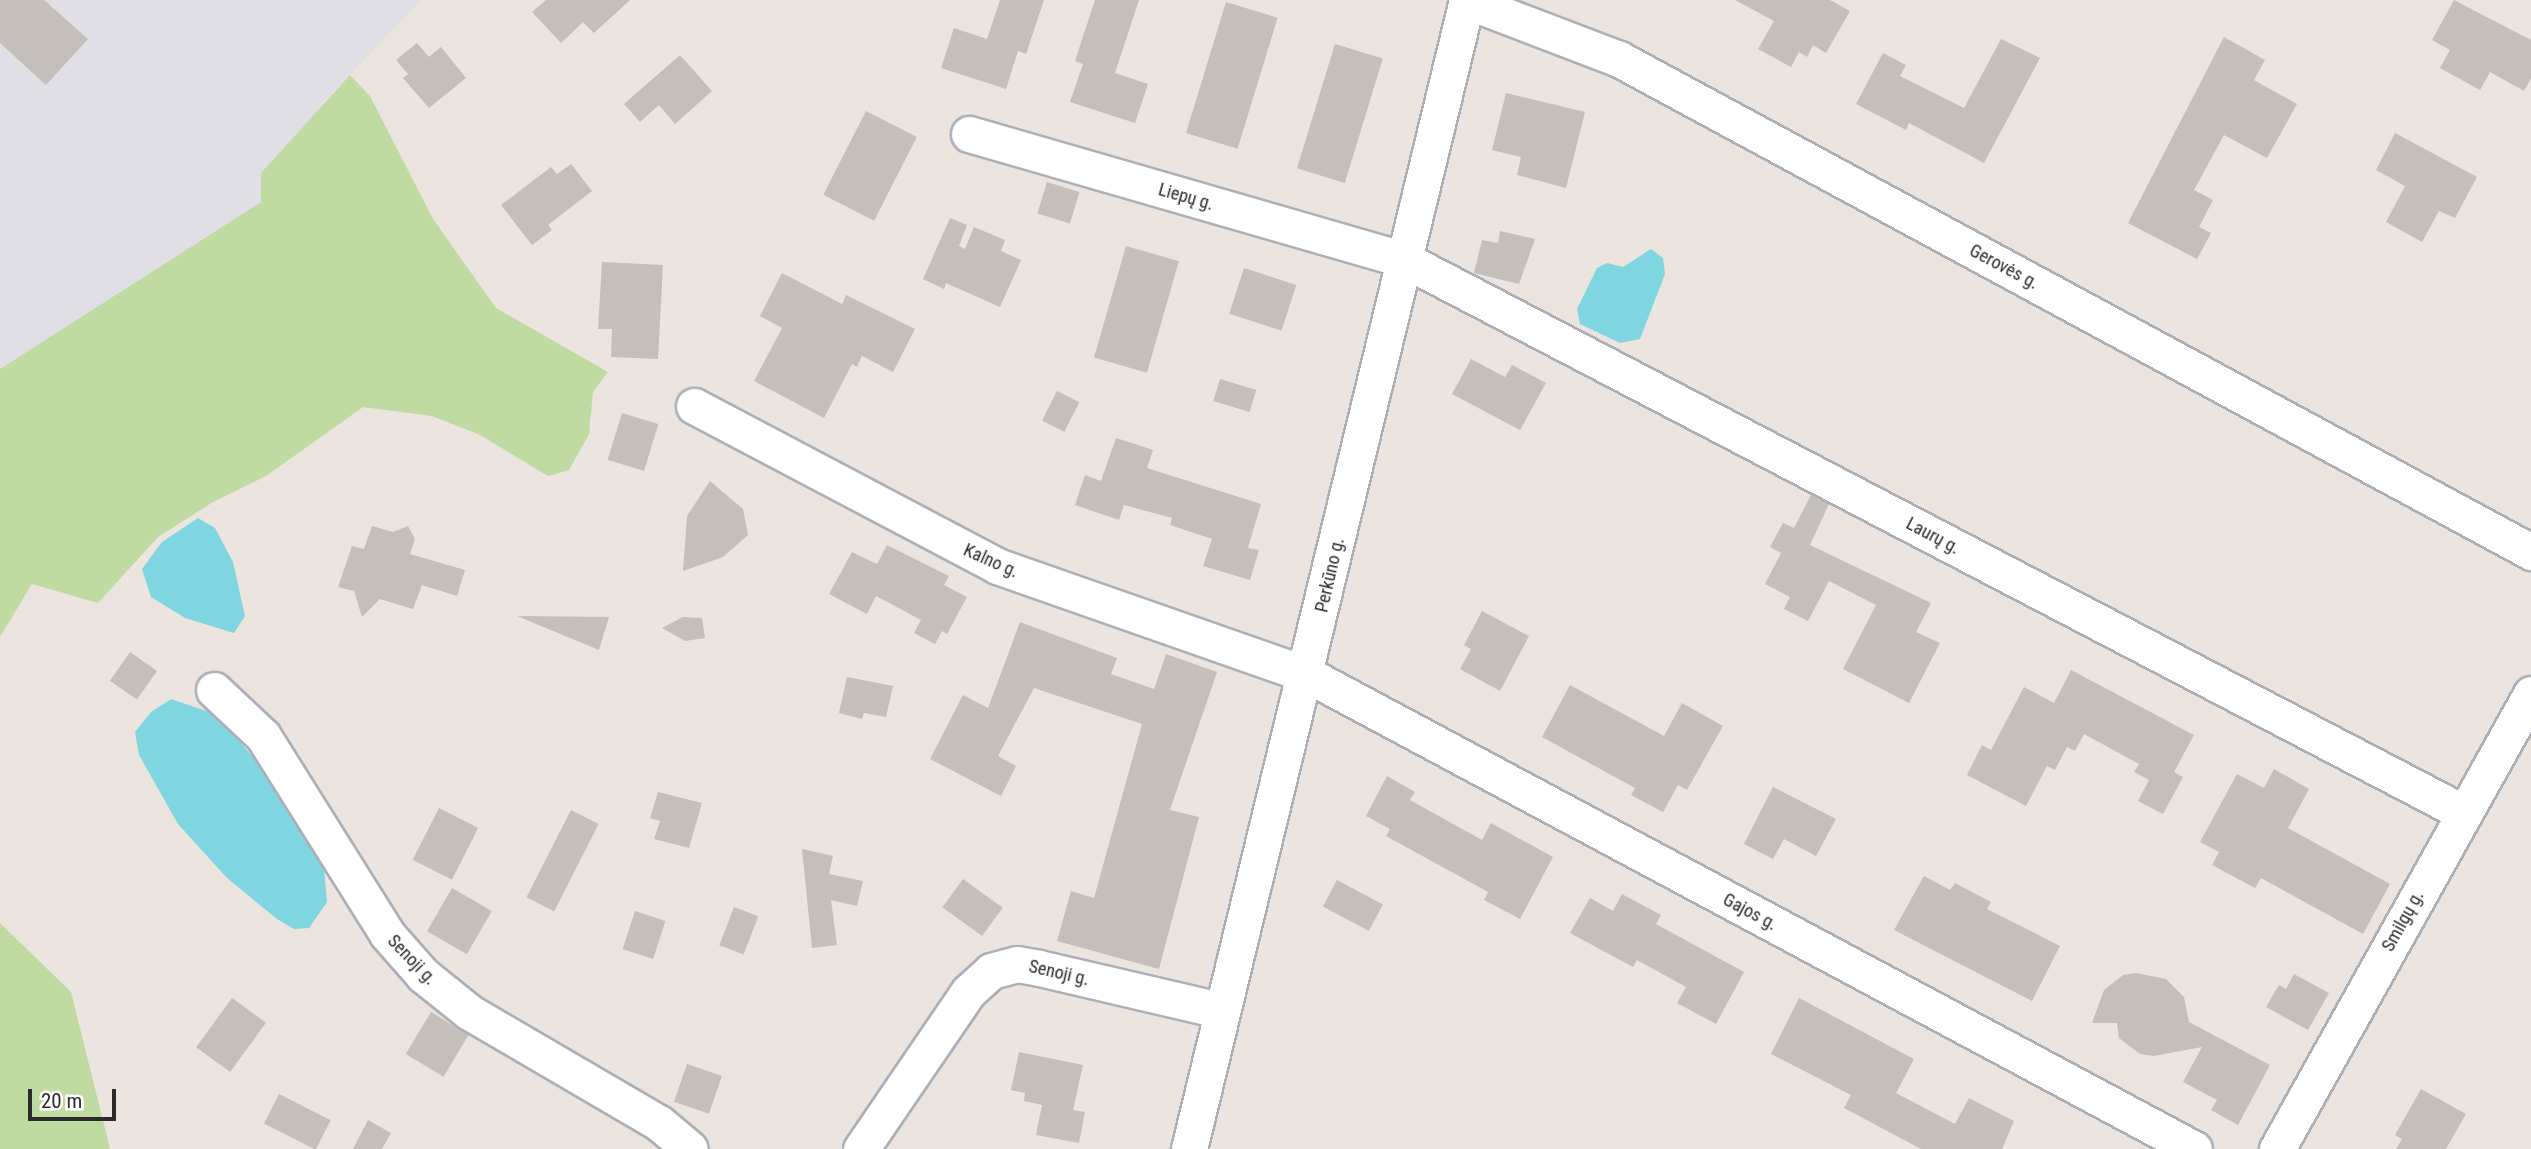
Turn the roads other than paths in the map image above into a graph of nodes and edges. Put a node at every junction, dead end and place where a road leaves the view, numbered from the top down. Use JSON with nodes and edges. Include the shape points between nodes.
{"nodes":[{"id":1,"x":1467,"y":1,"type":"edge"},
{"id":2,"x":969,"y":134,"type":"dead end"},
{"id":3,"x":1403,"y":259,"type":"junction"},
{"id":4,"x":694,"y":406,"type":"dead end"},
{"id":5,"x":2531,"y":552,"type":"edge"},
{"id":6,"x":1307,"y":674,"type":"junction"},
{"id":7,"x":214,"y":690,"type":"dead end"},
{"id":8,"x":2531,"y":694,"type":"edge"},
{"id":9,"x":2462,"y":812,"type":"junction"},
{"id":10,"x":1220,"y":1010,"type":"junction"},
{"id":11,"x":690,"y":1149,"type":"edge"},
{"id":12,"x":861,"y":1149,"type":"edge"},
{"id":13,"x":1189,"y":1149,"type":"edge"},
{"id":14,"x":2194,"y":1149,"type":"edge"},
{"id":15,"x":2277,"y":1149,"type":"edge"}],
"edges":[{"from":1,"to":3,"type":"street","name":"Perkūno g."},
{"from":1,"to":5,"type":"street","name":"Gerovės g.","via":[[1619,59]]},
{"from":2,"to":3,"type":"street","name":"Liepų g."},
{"from":3,"to":6,"type":"street","name":"Perkūno g."},
{"from":3,"to":9,"type":"street","name":"Laurų g."},
{"from":4,"to":6,"type":"street","name":"Kalno g.","via":[[997,566]]},
{"from":6,"to":10,"type":"street","name":"Perkūno g."},
{"from":6,"to":14,"type":"street","name":"Gajos g."},
{"from":7,"to":11,"type":"street","name":"Senoji g.","via":[[263,736],[387,934],[423,975],[469,1012],[659,1123]]},
{"from":8,"to":9,"type":"street","name":"Smilgų g."},
{"from":9,"to":15,"type":"street","name":"Smilgų g."},
{"from":10,"to":12,"type":"street","name":"Senoji g.","via":[[1017,964],[991,971],[968,992]]},
{"from":10,"to":13,"type":"street","name":"Perkūno g."}]}
